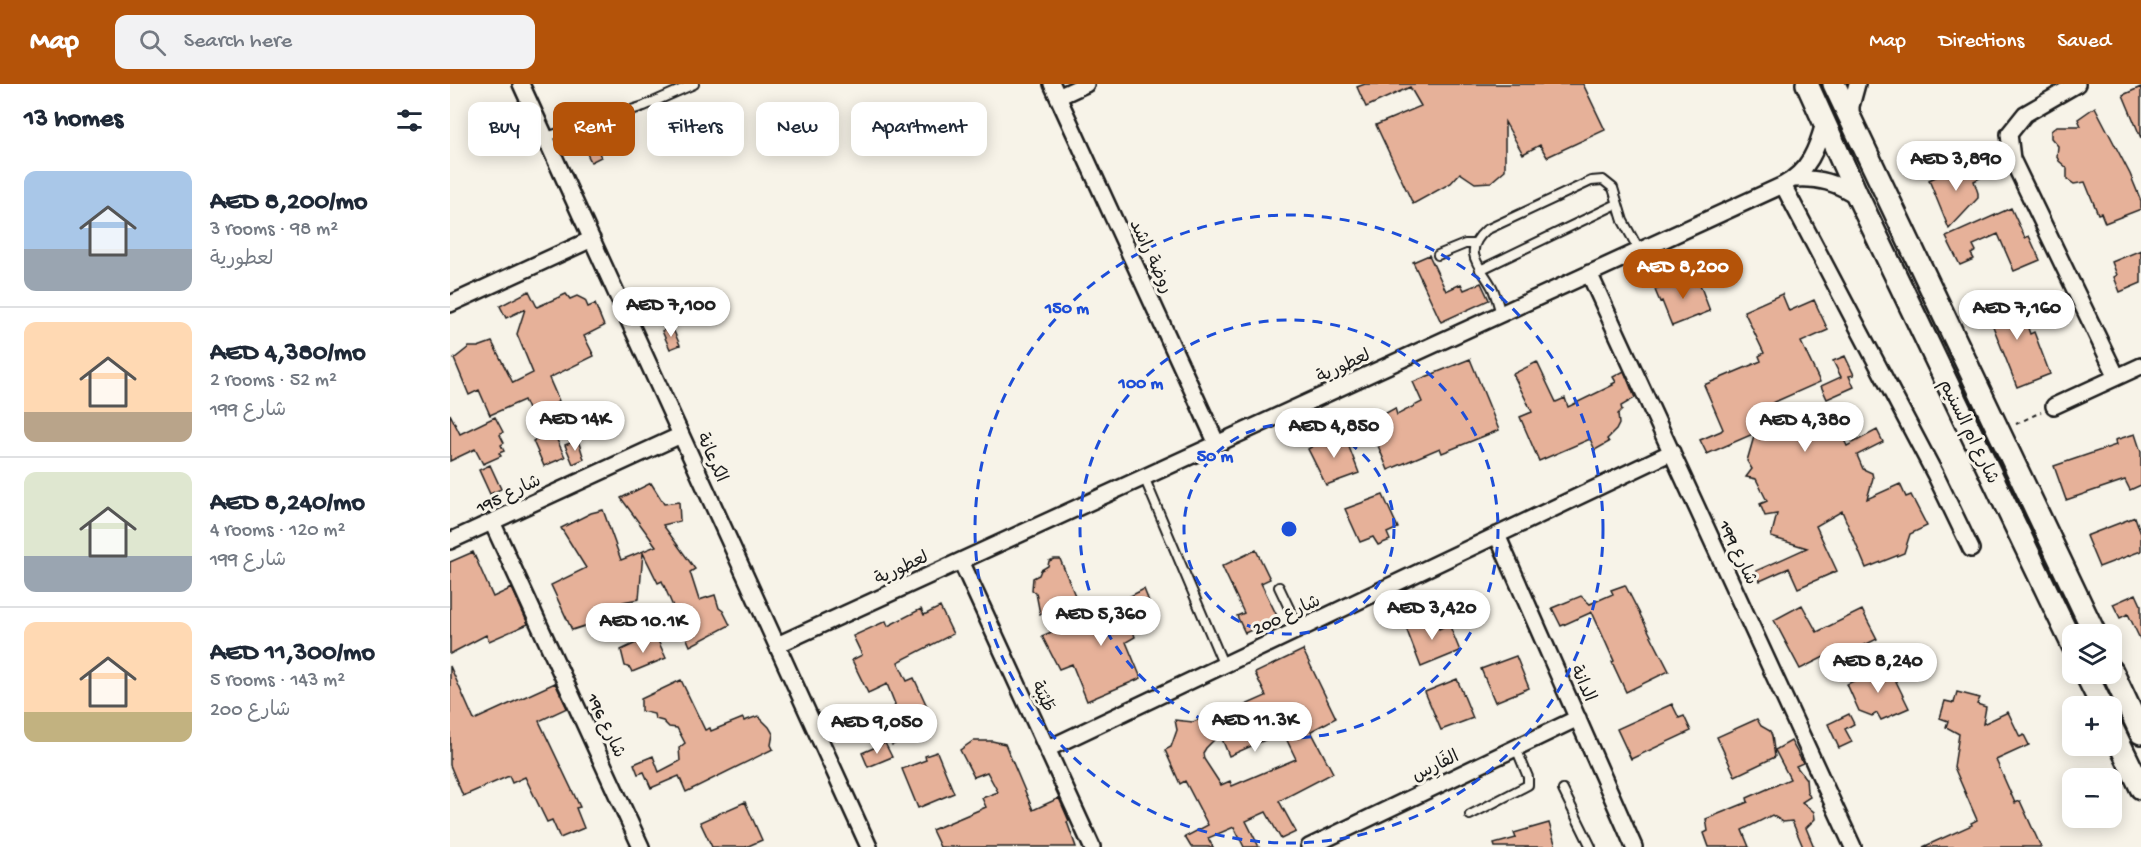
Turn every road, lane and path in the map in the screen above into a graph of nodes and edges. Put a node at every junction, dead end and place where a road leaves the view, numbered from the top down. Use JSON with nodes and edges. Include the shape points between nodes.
{"nodes":[{"id":1,"x":521,"y":84,"type":"edge"},
{"id":2,"x":694,"y":84,"type":"edge"},
{"id":3,"x":1086,"y":84,"type":"edge"},
{"id":4,"x":1807,"y":84,"type":"edge"},
{"id":5,"x":1834,"y":84,"type":"edge"},
{"id":6,"x":1857,"y":84,"type":"edge"},
{"id":7,"x":2077,"y":84,"type":"edge"},
{"id":8,"x":1055,"y":91,"type":"edge"},
{"id":9,"x":1851,"y":121,"type":"junction"},
{"id":10,"x":1824,"y":123,"type":"junction"},
{"id":11,"x":546,"y":137,"type":"junction"},
{"id":12,"x":1789,"y":182,"type":"junction"},
{"id":13,"x":1858,"y":197,"type":"junction"},
{"id":14,"x":1617,"y":204,"type":"junction"},
{"id":15,"x":592,"y":239,"type":"junction"},
{"id":16,"x":1475,"y":244,"type":"junction"},
{"id":17,"x":1640,"y":250,"type":"junction"},
{"id":18,"x":1438,"y":255,"type":"dead end"},
{"id":19,"x":1480,"y":270,"type":"junction"},
{"id":20,"x":1589,"y":273,"type":"junction"},
{"id":21,"x":450,"y":304,"type":"edge"},
{"id":22,"x":1501,"y":314,"type":"junction"},
{"id":23,"x":2141,"y":366,"type":"edge"},
{"id":24,"x":2117,"y":377,"type":"junction"},
{"id":25,"x":2054,"y":406,"type":"joint"},
{"id":26,"x":1998,"y":432,"type":"junction"},
{"id":27,"x":681,"y":435,"type":"junction"},
{"id":28,"x":1217,"y":444,"type":"junction"},
{"id":29,"x":1672,"y":452,"type":"junction"},
{"id":30,"x":1144,"y":477,"type":"junction"},
{"id":31,"x":492,"y":522,"type":"junction"},
{"id":32,"x":1497,"y":535,"type":"junction"},
{"id":33,"x":450,"y":541,"type":"edge"},
{"id":34,"x":1971,"y":549,"type":"dead end"},
{"id":35,"x":961,"y":561,"type":"junction"},
{"id":36,"x":1279,"y":587,"type":"dead end"},
{"id":37,"x":2062,"y":624,"type":"edge"},
{"id":38,"x":2090,"y":624,"type":"edge"},
{"id":39,"x":1299,"y":629,"type":"junction"},
{"id":40,"x":777,"y":645,"type":"junction"},
{"id":41,"x":1224,"y":666,"type":"junction"},
{"id":42,"x":2118,"y":684,"type":"edge"},
{"id":43,"x":1578,"y":718,"type":"junction"},
{"id":44,"x":2141,"y":733,"type":"edge"},
{"id":45,"x":1516,"y":748,"type":"junction"},
{"id":46,"x":1047,"y":749,"type":"junction"},
{"id":47,"x":2122,"y":749,"type":"edge"},
{"id":48,"x":2141,"y":788,"type":"edge"},
{"id":49,"x":1563,"y":790,"type":"dead end"},
{"id":50,"x":1470,"y":814,"type":"dead end"},
{"id":51,"x":641,"y":847,"type":"edge"},
{"id":52,"x":869,"y":847,"type":"edge"},
{"id":53,"x":1092,"y":847,"type":"edge"},
{"id":54,"x":1309,"y":847,"type":"edge"},
{"id":55,"x":1591,"y":847,"type":"edge"},
{"id":56,"x":1634,"y":847,"type":"edge"},
{"id":57,"x":1853,"y":847,"type":"edge"}],
"edges":[{"from":1,"to":11,"type":"street","name":"الكرعانة"},
{"from":2,"to":11,"type":"lane","via":[[644,106]]},
{"from":3,"to":8,"type":"street"},
{"from":4,"to":10,"type":"main road","name":"شارع ام السنيم"},
{"from":5,"to":9,"type":"main road","name":"شارع ام السنيم"},
{"from":6,"to":9,"type":"street"},
{"from":7,"to":24,"type":"street","via":[[2025,114],[2009,134],[2012,159]]},
{"from":8,"to":28,"type":"street","name":"روضة راشد"},
{"from":9,"to":26,"type":"main road","name":"شارع ام السنيم"},
{"from":10,"to":12,"type":"street","name":"لعطورية","via":[[1815,154]]},
{"from":10,"to":13,"type":"main road","name":"شارع ام السنيم"},
{"from":11,"to":15,"type":"street","name":"الكرعانة"},
{"from":12,"to":13,"type":"street","name":"لعطورية","via":[[1811,178],[1829,181]]},
{"from":12,"to":17,"type":"street","name":"لعطورية"},
{"from":12,"to":34,"type":"street"},
{"from":13,"to":37,"type":"main road","name":"شارع ام السنيم"},
{"from":14,"to":16,"type":"lane","via":[[1613,188],[1597,179],[1486,230]]},
{"from":14,"to":17,"type":"lane"},
{"from":14,"to":19,"type":"lane"},
{"from":15,"to":21,"type":"street"},
{"from":15,"to":27,"type":"street","name":"الكرعانة"},
{"from":16,"to":18,"type":"lane"},
{"from":16,"to":19,"type":"lane","via":[[1473,253]]},
{"from":17,"to":20,"type":"street","name":"لعطورية"},
{"from":19,"to":22,"type":"lane","via":[[1494,292]]},
{"from":20,"to":22,"type":"street","name":"لعطورية"},
{"from":20,"to":29,"type":"street","name":"شارع 199"},
{"from":22,"to":28,"type":"street","name":"لعطورية"},
{"from":23,"to":24,"type":"street"},
{"from":24,"to":25,"type":"street"},
{"from":25,"to":26,"type":"path"},
{"from":26,"to":38,"type":"main road","name":"شارع ام السنيم"},
{"from":27,"to":31,"type":"street","name":"شارع 195"},
{"from":27,"to":40,"type":"street","name":"الكرعانة"},
{"from":28,"to":30,"type":"street","name":"لعطورية"},
{"from":29,"to":32,"type":"street","name":"شارع 200"},
{"from":29,"to":57,"type":"street","name":"شارع 199"},
{"from":30,"to":35,"type":"street","name":"لعطورية"},
{"from":30,"to":41,"type":"lane"},
{"from":31,"to":33,"type":"street","name":"شارع 195"},
{"from":31,"to":51,"type":"street","name":"شارع 196"},
{"from":32,"to":39,"type":"street","name":"شارع 200"},
{"from":32,"to":43,"type":"street","name":"الدانة"},
{"from":35,"to":40,"type":"street","name":"لعطورية"},
{"from":35,"to":46,"type":"street","name":"طَيْبَة"},
{"from":36,"to":39,"type":"lane"},
{"from":39,"to":41,"type":"street","name":"شارع 200"},
{"from":40,"to":52,"type":"street","name":"الكرعانة"},
{"from":41,"to":46,"type":"street","name":"شارع 200"},
{"from":42,"to":44,"type":"main road"},
{"from":43,"to":45,"type":"street","name":"الفَارِس"},
{"from":43,"to":56,"type":"street","name":"الدانة"},
{"from":45,"to":50,"type":"lane","via":[[1528,785]]},
{"from":45,"to":54,"type":"street","name":"الفَارِس"},
{"from":46,"to":53,"type":"street","name":"طَيْبَة"},
{"from":47,"to":48,"type":"main road"},
{"from":49,"to":55,"type":"lane"}]}
